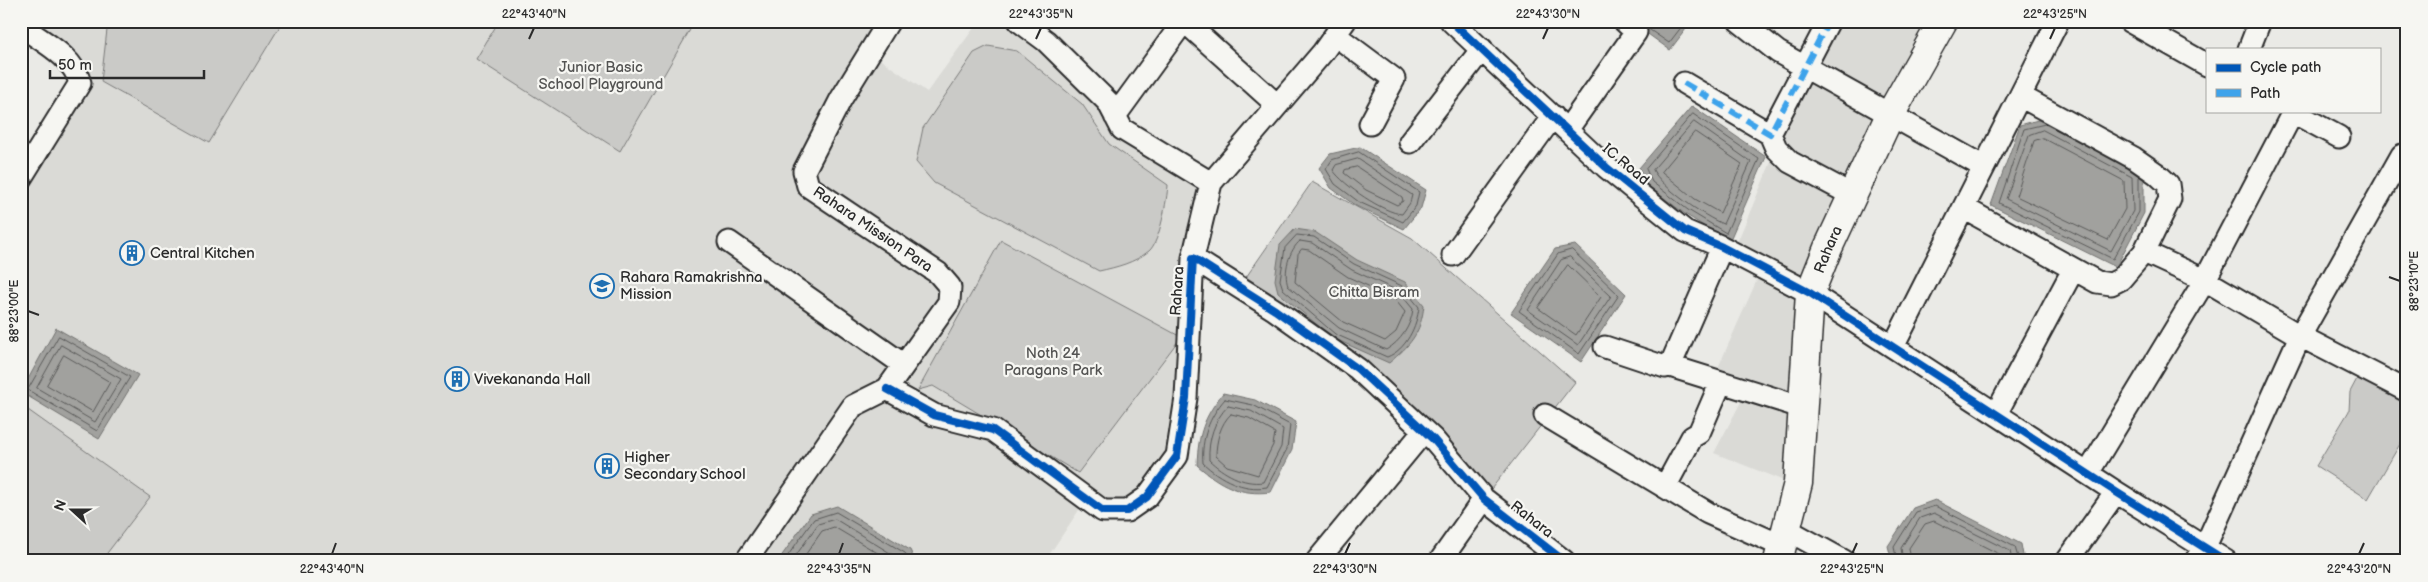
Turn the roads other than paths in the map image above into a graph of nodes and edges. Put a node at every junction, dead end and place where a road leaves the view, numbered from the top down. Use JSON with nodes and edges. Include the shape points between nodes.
{"nodes":[{"id":1,"x":889,"y":21,"type":"edge"},
{"id":2,"x":1019,"y":21,"type":"edge"},
{"id":3,"x":1450,"y":21,"type":"edge"},
{"id":4,"x":1624,"y":21,"type":"edge"},
{"id":5,"x":1738,"y":21,"type":"edge"},
{"id":6,"x":1829,"y":21,"type":"edge"},
{"id":7,"x":1943,"y":21,"type":"edge"},
{"id":8,"x":2058,"y":21,"type":"edge"},
{"id":9,"x":2129,"y":21,"type":"edge"},
{"id":10,"x":2260,"y":21,"type":"edge"},
{"id":11,"x":21,"y":26,"type":"edge"},
{"id":12,"x":1340,"y":28,"type":"edge"},
{"id":13,"x":2249,"y":48,"type":"edge"},
{"id":14,"x":1482,"y":49,"type":"junction"},
{"id":15,"x":2206,"y":65,"type":"edge"},
{"id":16,"x":1806,"y":68,"type":"junction"},
{"id":17,"x":1684,"y":83,"type":"dead end"},
{"id":18,"x":2020,"y":96,"type":"junction"},
{"id":19,"x":1278,"y":105,"type":"junction"},
{"id":20,"x":2292,"y":112,"type":"edge"},
{"id":21,"x":1890,"y":115,"type":"junction"},
{"id":22,"x":1116,"y":116,"type":"junction"},
{"id":23,"x":1560,"y":123,"type":"junction"},
{"id":24,"x":1370,"y":124,"type":"dead end"},
{"id":25,"x":1770,"y":134,"type":"junction"},
{"id":26,"x":2339,"y":137,"type":"dead end"},
{"id":27,"x":1410,"y":142,"type":"dead end"},
{"id":28,"x":2402,"y":155,"type":"dead end"},
{"id":29,"x":1984,"y":167,"type":"junction"},
{"id":30,"x":21,"y":178,"type":"edge"},
{"id":31,"x":1211,"y":183,"type":"junction"},
{"id":32,"x":1852,"y":195,"type":"junction"},
{"id":33,"x":1964,"y":208,"type":"junction"},
{"id":34,"x":729,"y":242,"type":"dead end"},
{"id":35,"x":1722,"y":247,"type":"junction"},
{"id":36,"x":2144,"y":252,"type":"junction"},
{"id":37,"x":1453,"y":255,"type":"dead end"},
{"id":38,"x":1193,"y":258,"type":"junction"},
{"id":39,"x":2073,"y":270,"type":"junction"},
{"id":40,"x":2206,"y":280,"type":"junction"},
{"id":41,"x":1810,"y":293,"type":"junction"},
{"id":42,"x":2300,"y":336,"type":"junction"},
{"id":43,"x":1605,"y":347,"type":"dead end"},
{"id":44,"x":1893,"y":347,"type":"junction"},
{"id":45,"x":904,"y":365,"type":"junction"},
{"id":46,"x":1670,"y":366,"type":"junction"},
{"id":47,"x":1721,"y":382,"type":"junction"},
{"id":48,"x":2405,"y":386,"type":"edge"},
{"id":49,"x":887,"y":389,"type":"junction"},
{"id":50,"x":1804,"y":408,"type":"junction"},
{"id":51,"x":1996,"y":414,"type":"junction"},
{"id":52,"x":1545,"y":415,"type":"dead end"},
{"id":53,"x":1424,"y":431,"type":"junction"},
{"id":54,"x":2088,"y":473,"type":"junction"},
{"id":55,"x":1665,"y":487,"type":"junction"},
{"id":56,"x":2116,"y":492,"type":"junction"},
{"id":57,"x":1484,"y":499,"type":"junction"},
{"id":58,"x":1782,"y":545,"type":"edge"},
{"id":59,"x":2200,"y":555,"type":"edge"},
{"id":60,"x":746,"y":561,"type":"edge"},
{"id":61,"x":1317,"y":561,"type":"edge"},
{"id":62,"x":1440,"y":561,"type":"edge"},
{"id":63,"x":1564,"y":561,"type":"edge"},
{"id":64,"x":1844,"y":561,"type":"edge"},
{"id":65,"x":2067,"y":561,"type":"edge"},
{"id":66,"x":2226,"y":561,"type":"edge"}],
"edges":[{"from":1,"to":45,"type":"street","name":"Rahara Mission Para","via":[[841,99],[804,172],[808,186],[938,273],[950,287],[950,302]]},
{"from":2,"to":22,"type":"street","via":[[1046,41],[1108,102]]},
{"from":3,"to":14,"type":"street","name":"IC Road"},
{"from":4,"to":23,"type":"street","via":[[1636,32]]},
{"from":5,"to":16,"type":"street","via":[[1778,52]]},
{"from":6,"to":16,"type":"street"},
{"from":7,"to":21,"type":"street","name":"Rahara"},
{"from":8,"to":18,"type":"street"},
{"from":9,"to":15,"type":"street"},
{"from":10,"to":13,"type":"street"},
{"from":11,"to":30,"type":"street","via":[[66,58],[76,70],[80,83]]},
{"from":12,"to":19,"type":"street"},
{"from":12,"to":24,"type":"street","via":[[1394,79]]},
{"from":14,"to":23,"type":"street","name":"IC Road"},
{"from":14,"to":27,"type":"street"},
{"from":16,"to":21,"type":"street"},
{"from":16,"to":25,"type":"street"},
{"from":17,"to":25,"type":"street"},
{"from":18,"to":29,"type":"street"},
{"from":18,"to":36,"type":"street","via":[[2134,158],[2168,184],[2170,198]]},
{"from":19,"to":22,"type":"street","via":[[1184,21]]},
{"from":19,"to":31,"type":"street"},
{"from":20,"to":26,"type":"street"},
{"from":20,"to":40,"type":"street"},
{"from":21,"to":29,"type":"street"},
{"from":21,"to":32,"type":"street","name":"Rahara"},
{"from":22,"to":31,"type":"street","via":[[1122,129]]},
{"from":23,"to":35,"type":"street","name":"IC Road","via":[[1606,167],[1685,231]]},
{"from":23,"to":37,"type":"street"},
{"from":25,"to":32,"type":"street","via":[[1776,148],[1790,162]]},
{"from":28,"to":42,"type":"street"},
{"from":29,"to":33,"type":"street"},
{"from":31,"to":38,"type":"street"},
{"from":32,"to":41,"type":"street","name":"Rahara"},
{"from":33,"to":39,"type":"street"},
{"from":33,"to":44,"type":"street"},
{"from":34,"to":45,"type":"street"},
{"from":35,"to":41,"type":"street","name":"IC Road"},
{"from":35,"to":46,"type":"street"},
{"from":36,"to":39,"type":"street","via":[[2120,279],[2111,284],[2097,282]]},
{"from":36,"to":40,"type":"street"},
{"from":38,"to":49,"type":"street","name":"Rahara","via":[[1186,398],[1177,456],[1147,497],[1127,511],[1103,511],[993,430],[934,415]]},
{"from":38,"to":53,"type":"street","name":"Rahara","via":[[1275,310],[1358,369]]},
{"from":39,"to":51,"type":"street"},
{"from":40,"to":42,"type":"street"},
{"from":40,"to":54,"type":"street"},
{"from":41,"to":44,"type":"street","name":"IC Road"},
{"from":41,"to":50,"type":"street","name":"Rahara"},
{"from":42,"to":48,"type":"street"},
{"from":42,"to":59,"type":"street"},
{"from":43,"to":46,"type":"street"},
{"from":44,"to":51,"type":"street","name":"IC Road"},
{"from":45,"to":49,"type":"street","name":"Rahara Mission Para"},
{"from":46,"to":47,"type":"street"},
{"from":47,"to":50,"type":"street"},
{"from":47,"to":55,"type":"street","via":[[1699,433],[1692,437]]},
{"from":49,"to":60,"type":"street","name":"Rahara Mission Para","via":[[853,406]]},
{"from":50,"to":58,"type":"street","name":"Rahara","via":[[1798,483]]},
{"from":51,"to":54,"type":"street","name":"IC Road"},
{"from":52,"to":55,"type":"street"},
{"from":53,"to":57,"type":"street","name":"Rahara"},
{"from":53,"to":61,"type":"street"},
{"from":54,"to":56,"type":"street","name":"IC Road"},
{"from":55,"to":58,"type":"street","via":[[1708,513]]},
{"from":56,"to":59,"type":"street","name":"IC Road"},
{"from":56,"to":65,"type":"street"},
{"from":57,"to":62,"type":"street"},
{"from":57,"to":63,"type":"street","name":"Rahara"},
{"from":58,"to":64,"type":"street"},
{"from":59,"to":66,"type":"street","name":"IC Road"}]}
